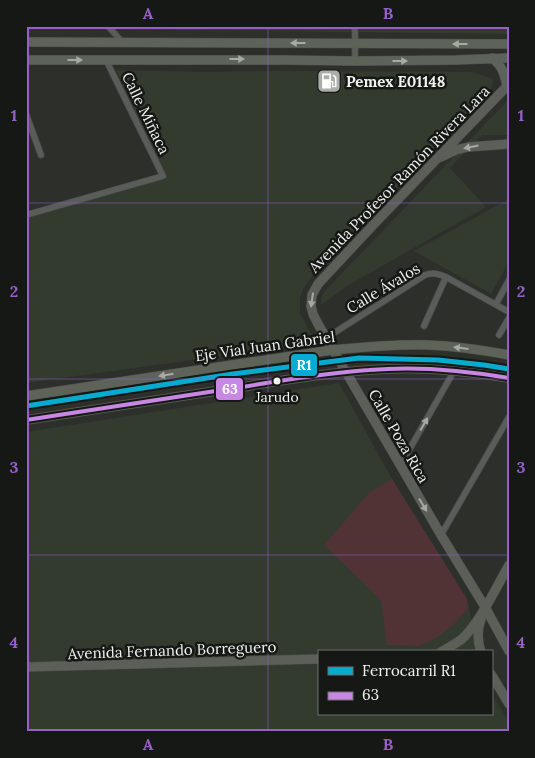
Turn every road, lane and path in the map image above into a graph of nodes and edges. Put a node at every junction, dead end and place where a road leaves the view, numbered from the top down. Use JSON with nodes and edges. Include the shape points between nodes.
{"nodes":[{"id":1,"x":108,"y":26,"type":"edge"},
{"id":2,"x":354,"y":26,"type":"edge"},
{"id":3,"x":26,"y":42,"type":"edge"},
{"id":4,"x":122,"y":43,"type":"junction"},
{"id":5,"x":355,"y":44,"type":"junction"},
{"id":6,"x":509,"y":44,"type":"edge"},
{"id":7,"x":492,"y":58,"type":"junction"},
{"id":8,"x":509,"y":58,"type":"edge"},
{"id":9,"x":26,"y":60,"type":"edge"},
{"id":10,"x":106,"y":60,"type":"junction"},
{"id":11,"x":355,"y":61,"type":"junction"},
{"id":12,"x":508,"y":85,"type":"edge"},
{"id":13,"x":26,"y":114,"type":"edge"},
{"id":14,"x":509,"y":144,"type":"edge"},
{"id":15,"x":41,"y":155,"type":"dead end"},
{"id":16,"x":436,"y":160,"type":"junction"},
{"id":17,"x":26,"y":214,"type":"edge"},
{"id":18,"x":446,"y":277,"type":"junction"},
{"id":19,"x":509,"y":280,"type":"edge"},
{"id":20,"x":496,"y":304,"type":"junction"},
{"id":21,"x":509,"y":312,"type":"edge"},
{"id":22,"x":509,"y":318,"type":"edge"},
{"id":23,"x":424,"y":326,"type":"dead end"},
{"id":24,"x":499,"y":335,"type":"dead end"},
{"id":25,"x":326,"y":338,"type":"junction"},
{"id":26,"x":332,"y":350,"type":"junction"},
{"id":27,"x":509,"y":355,"type":"edge"},
{"id":28,"x":454,"y":371,"type":"junction"},
{"id":29,"x":346,"y":372,"type":"junction"},
{"id":30,"x":509,"y":378,"type":"edge"},
{"id":31,"x":26,"y":396,"type":"edge"},
{"id":32,"x":509,"y":417,"type":"edge"},
{"id":33,"x":26,"y":420,"type":"edge"},
{"id":34,"x":400,"y":466,"type":"junction"},
{"id":35,"x":441,"y":536,"type":"junction"},
{"id":36,"x":509,"y":565,"type":"edge"},
{"id":37,"x":485,"y":607,"type":"junction"},
{"id":38,"x":445,"y":650,"type":"edge"},
{"id":39,"x":480,"y":650,"type":"edge"},
{"id":40,"x":509,"y":651,"type":"edge"},
{"id":41,"x":318,"y":659,"type":"edge"},
{"id":42,"x":26,"y":667,"type":"edge"},
{"id":43,"x":492,"y":676,"type":"edge"},
{"id":44,"x":492,"y":684,"type":"edge"},
{"id":45,"x":499,"y":689,"type":"junction"},
{"id":46,"x":509,"y":704,"type":"edge"}],
"edges":[{"from":1,"to":4,"type":"street"},
{"from":2,"to":5,"type":"street"},
{"from":3,"to":4,"type":"main road"},
{"from":5,"to":4,"type":"main road","one_way":true},
{"from":6,"to":5,"type":"main road","one_way":true},
{"from":5,"to":11,"type":"street"},
{"from":7,"to":8,"type":"main road"},
{"from":11,"to":7,"type":"main road","one_way":true},
{"from":7,"to":12,"type":"main road","via":[[499,63]]},
{"from":9,"to":10,"type":"main road","one_way":true},
{"from":10,"to":11,"type":"main road","one_way":true},
{"from":10,"to":17,"type":"street","name":"Calle Miñaca","via":[[163,176]]},
{"from":12,"to":16,"type":"street","name":"Avenida Profesor Ramón Rivera Lara"},
{"from":13,"to":15,"type":"street"},
{"from":14,"to":16,"type":"street","one_way":true,"via":[[468,147]]},
{"from":16,"to":25,"type":"street","name":"Avenida Profesor Ramón Rivera Lara","one_way":true,"via":[[314,290],[311,300],[313,314]]},
{"from":18,"to":20,"type":"street","name":"Calle Ávalos"},
{"from":18,"to":23,"type":"street"},
{"from":18,"to":25,"type":"street","name":"Calle Ávalos","via":[[426,275]]},
{"from":19,"to":20,"type":"street"},
{"from":20,"to":21,"type":"street","name":"Calle Ávalos"},
{"from":22,"to":24,"type":"street"},
{"from":25,"to":26,"type":"street","name":"Avenida Profesor Ramón Rivera Lara"},
{"from":27,"to":26,"type":"main road","name":"Eje Vial Juan Gabriel","one_way":true,"via":[[428,345]]},
{"from":26,"to":29,"type":"street","name":"Calle Poza Rica"},
{"from":26,"to":31,"type":"main road","name":"Eje Vial Juan Gabriel","one_way":true},
{"from":28,"to":29,"type":"main road"},
{"from":28,"to":30,"type":"main road"},
{"from":34,"to":28,"type":"street","one_way":true},
{"from":29,"to":33,"type":"main road"},
{"from":29,"to":34,"type":"street","name":"Calle Poza Rica"},
{"from":32,"to":35,"type":"street"},
{"from":34,"to":35,"type":"street","name":"Calle Poza Rica","one_way":true},
{"from":35,"to":37,"type":"street","name":"Calle Poza Rica"},
{"from":36,"to":37,"type":"street"},
{"from":37,"to":38,"type":"street","via":[[463,638]]},
{"from":37,"to":39,"type":"street","via":[[477,636]]},
{"from":37,"to":40,"type":"street","name":"Calle Poza Rica"},
{"from":41,"to":42,"type":"street","name":"Avenida Fernando Borreguero"},
{"from":43,"to":45,"type":"street"},
{"from":44,"to":45,"type":"street"},
{"from":45,"to":46,"type":"street"}]}
